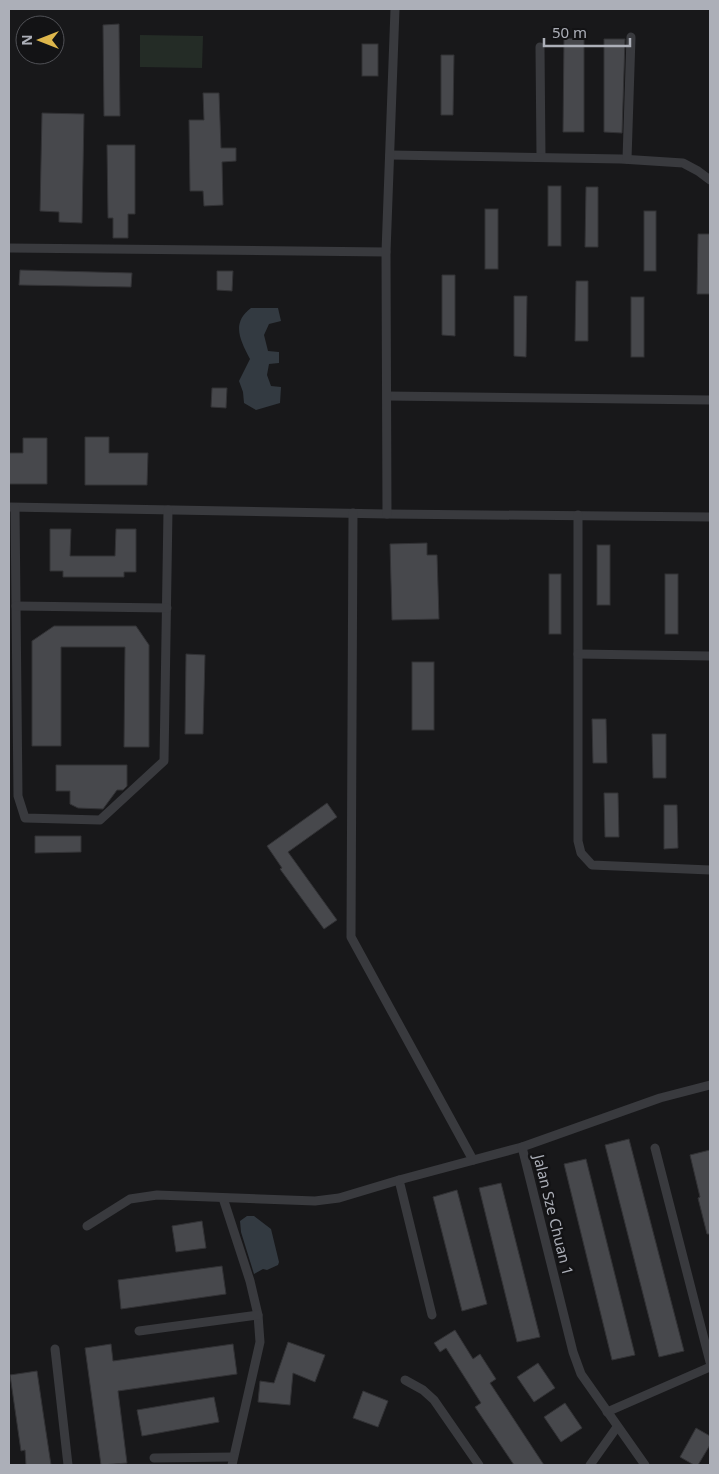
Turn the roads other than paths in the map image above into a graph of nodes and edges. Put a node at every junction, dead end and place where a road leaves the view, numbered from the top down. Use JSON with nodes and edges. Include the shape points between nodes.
{"nodes":[{"id":1,"x":395,"y":9,"type":"edge"},
{"id":2,"x":631,"y":38,"type":"dead end"},
{"id":3,"x":540,"y":47,"type":"dead end"},
{"id":4,"x":390,"y":155,"type":"junction"},
{"id":5,"x":541,"y":157,"type":"junction"},
{"id":6,"x":627,"y":159,"type":"junction"},
{"id":7,"x":710,"y":180,"type":"edge"},
{"id":8,"x":9,"y":248,"type":"edge"},
{"id":9,"x":386,"y":252,"type":"junction"},
{"id":10,"x":387,"y":396,"type":"junction"},
{"id":11,"x":710,"y":400,"type":"edge"},
{"id":12,"x":12,"y":508,"type":"edge"},
{"id":13,"x":168,"y":510,"type":"junction"},
{"id":14,"x":353,"y":513,"type":"junction"},
{"id":15,"x":387,"y":514,"type":"junction"},
{"id":16,"x":578,"y":515,"type":"junction"},
{"id":17,"x":710,"y":517,"type":"edge"},
{"id":18,"x":16,"y":606,"type":"junction"},
{"id":19,"x":166,"y":608,"type":"junction"},
{"id":20,"x":578,"y":654,"type":"junction"},
{"id":21,"x":710,"y":656,"type":"edge"},
{"id":22,"x":13,"y":711,"type":"edge"},
{"id":23,"x":710,"y":870,"type":"edge"},
{"id":24,"x":710,"y":1085,"type":"edge"},
{"id":25,"x":522,"y":1148,"type":"junction"},
{"id":26,"x":655,"y":1148,"type":"dead end"},
{"id":27,"x":474,"y":1160,"type":"junction"},
{"id":28,"x":399,"y":1180,"type":"junction"},
{"id":29,"x":223,"y":1198,"type":"junction"},
{"id":30,"x":87,"y":1226,"type":"dead end"},
{"id":31,"x":432,"y":1314,"type":"dead end"},
{"id":32,"x":258,"y":1315,"type":"junction"},
{"id":33,"x":139,"y":1331,"type":"dead end"},
{"id":34,"x":55,"y":1349,"type":"dead end"},
{"id":35,"x":710,"y":1362,"type":"edge"},
{"id":36,"x":710,"y":1367,"type":"edge"},
{"id":37,"x":405,"y":1380,"type":"dead end"},
{"id":38,"x":607,"y":1412,"type":"junction"},
{"id":39,"x":617,"y":1427,"type":"junction"},
{"id":40,"x":154,"y":1458,"type":"dead end"},
{"id":41,"x":232,"y":1461,"type":"edge"},
{"id":42,"x":68,"y":1465,"type":"edge"},
{"id":43,"x":479,"y":1465,"type":"edge"},
{"id":44,"x":590,"y":1465,"type":"edge"},
{"id":45,"x":644,"y":1465,"type":"edge"}],
"edges":[{"from":1,"to":4,"type":"street"},
{"from":2,"to":6,"type":"street"},
{"from":3,"to":5,"type":"street"},
{"from":4,"to":5,"type":"street"},
{"from":4,"to":9,"type":"street"},
{"from":5,"to":6,"type":"street"},
{"from":6,"to":7,"type":"street","via":[[683,163]]},
{"from":8,"to":9,"type":"street"},
{"from":9,"to":10,"type":"street"},
{"from":10,"to":11,"type":"street"},
{"from":10,"to":15,"type":"street"},
{"from":12,"to":13,"type":"street"},
{"from":12,"to":18,"type":"street"},
{"from":13,"to":14,"type":"street"},
{"from":13,"to":19,"type":"street"},
{"from":14,"to":15,"type":"street"},
{"from":14,"to":27,"type":"street","via":[[351,936]]},
{"from":15,"to":16,"type":"street"},
{"from":16,"to":17,"type":"street"},
{"from":16,"to":20,"type":"street"},
{"from":18,"to":19,"type":"street"},
{"from":18,"to":22,"type":"street"},
{"from":19,"to":22,"type":"street","via":[[164,761],[100,820],[25,818],[18,796]]},
{"from":20,"to":21,"type":"street"},
{"from":20,"to":23,"type":"street","via":[[580,853],[592,864]]},
{"from":24,"to":25,"type":"street","name":"Jalan Sze Chuan 1","via":[[660,1098]]},
{"from":25,"to":27,"type":"street"},
{"from":25,"to":38,"type":"street","name":"Jalan Sze Chuan 1","via":[[573,1352],[582,1374]]},
{"from":26,"to":35,"type":"street"},
{"from":27,"to":28,"type":"street"},
{"from":28,"to":29,"type":"street","via":[[339,1198],[315,1201]]},
{"from":28,"to":31,"type":"street"},
{"from":29,"to":30,"type":"street","via":[[157,1195],[130,1199]]},
{"from":29,"to":32,"type":"street"},
{"from":32,"to":33,"type":"street"},
{"from":32,"to":41,"type":"street","via":[[260,1342]]},
{"from":34,"to":42,"type":"street"},
{"from":36,"to":38,"type":"street"},
{"from":37,"to":43,"type":"street","via":[[434,1400]]},
{"from":38,"to":39,"type":"street","name":"Jalan Sze Chuan 1"},
{"from":39,"to":44,"type":"street"},
{"from":39,"to":45,"type":"street","name":"Jalan Sze Chuan 1"},
{"from":40,"to":41,"type":"street"}]}
